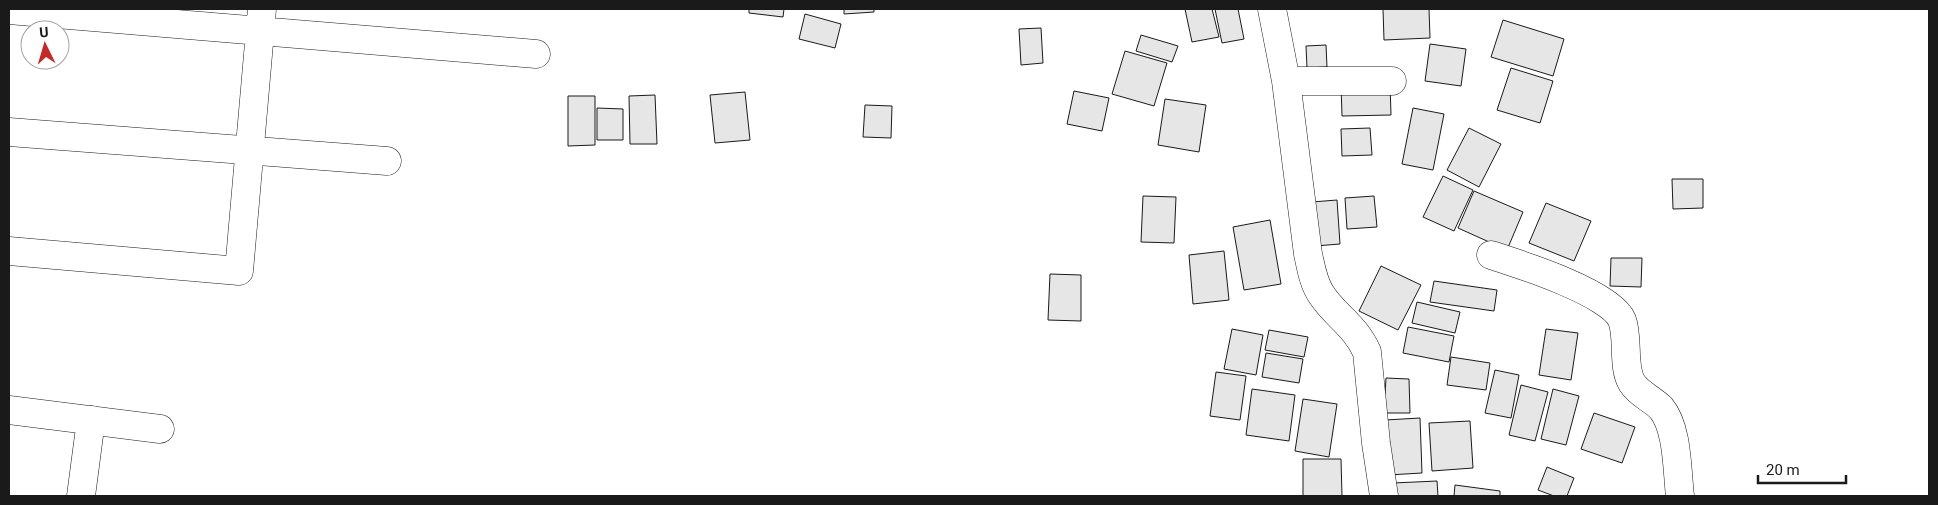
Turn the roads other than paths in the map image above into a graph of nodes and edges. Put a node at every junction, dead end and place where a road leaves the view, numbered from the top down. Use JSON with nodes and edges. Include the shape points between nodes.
{"nodes":[{"id":1,"x":1272,"y":9,"type":"edge"},
{"id":2,"x":9,"y":10,"type":"edge"},
{"id":3,"x":260,"y":20,"type":"edge"},
{"id":4,"x":536,"y":54,"type":"dead end"},
{"id":5,"x":1286,"y":81,"type":"junction"},
{"id":6,"x":1392,"y":81,"type":"dead end"},
{"id":7,"x":9,"y":132,"type":"edge"},
{"id":8,"x":249,"y":150,"type":"junction"},
{"id":9,"x":387,"y":161,"type":"dead end"},
{"id":10,"x":9,"y":251,"type":"edge"},
{"id":11,"x":1491,"y":255,"type":"dead end"},
{"id":12,"x":9,"y":410,"type":"edge"},
{"id":13,"x":91,"y":420,"type":"junction"},
{"id":14,"x":160,"y":429,"type":"dead end"},
{"id":15,"x":81,"y":496,"type":"edge"},
{"id":16,"x":1384,"y":496,"type":"edge"},
{"id":17,"x":1680,"y":496,"type":"edge"}],
"edges":[{"from":1,"to":5,"type":"street"},
{"from":2,"to":3,"type":"street"},
{"from":3,"to":4,"type":"street"},
{"from":3,"to":8,"type":"street"},
{"from":5,"to":6,"type":"street"},
{"from":5,"to":16,"type":"street","via":[[1308,254],[1321,294],[1352,327],[1367,352]]},
{"from":7,"to":8,"type":"street"},
{"from":8,"to":9,"type":"street"},
{"from":8,"to":10,"type":"street","via":[[238,271]]},
{"from":11,"to":17,"type":"street","via":[[1537,270],[1596,296],[1621,317],[1628,373],[1632,382],[1662,410],[1672,432],[1679,465]]},
{"from":12,"to":13,"type":"street"},
{"from":13,"to":14,"type":"street"},
{"from":13,"to":15,"type":"street"}]}
